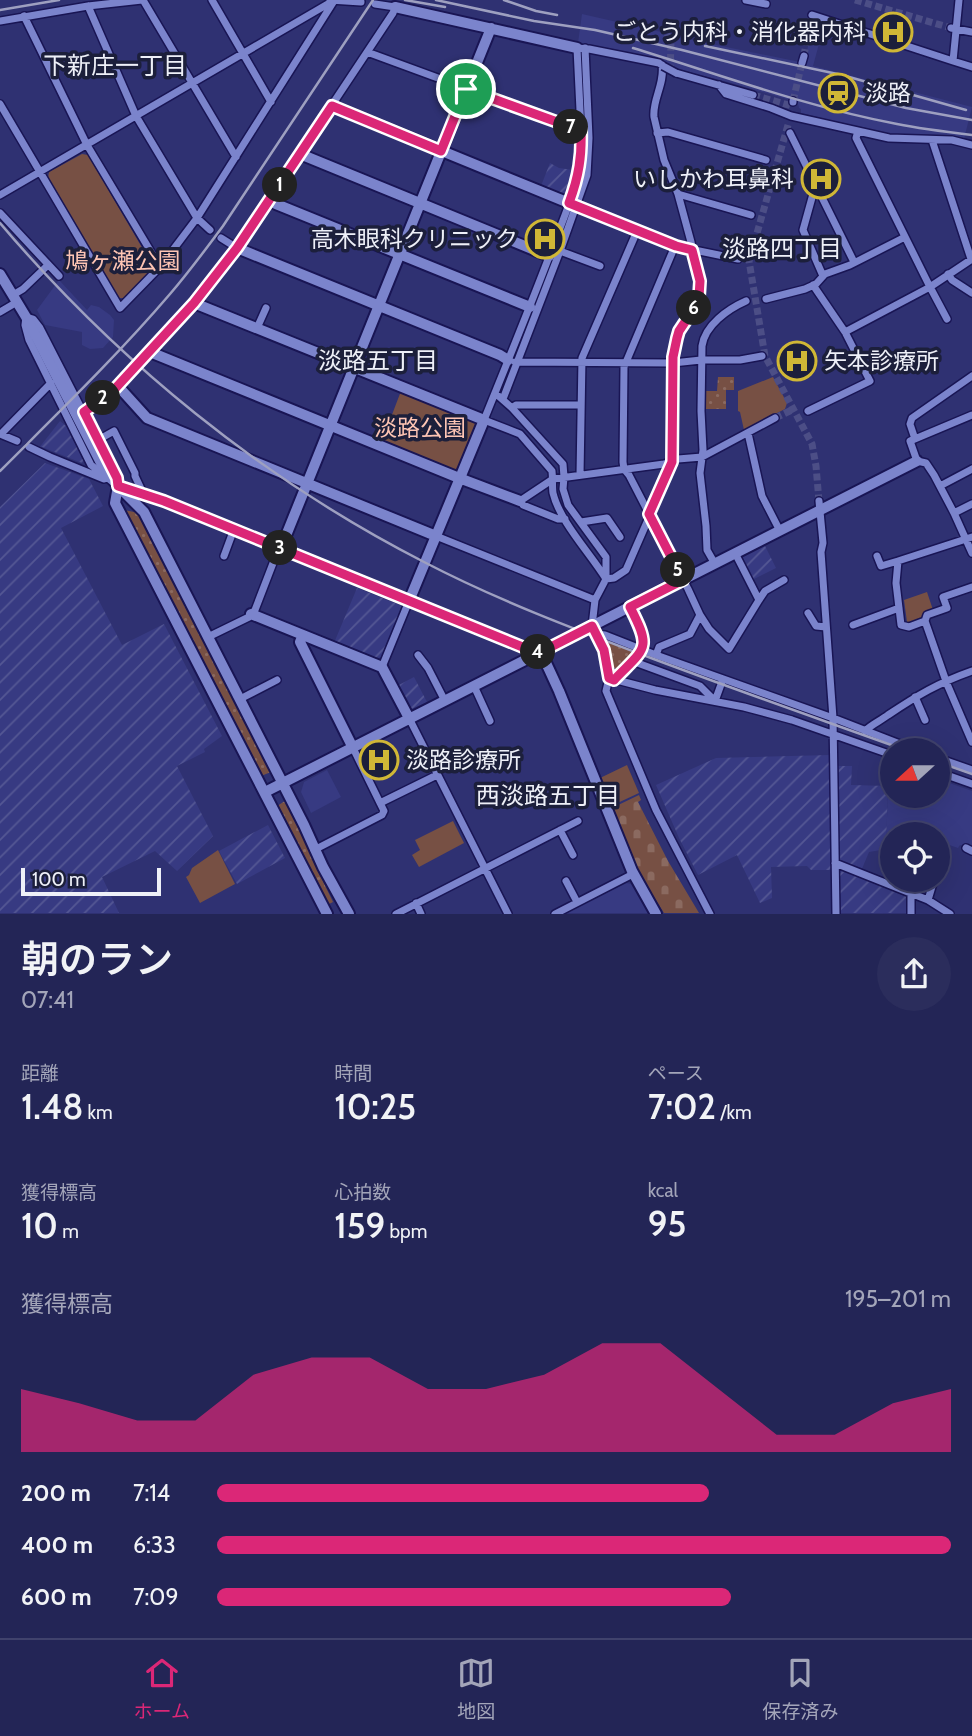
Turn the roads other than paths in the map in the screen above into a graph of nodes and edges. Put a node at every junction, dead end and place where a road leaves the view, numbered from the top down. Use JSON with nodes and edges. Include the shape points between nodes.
{"nodes":[{"id":1,"x":143,"y":0,"type":"edge"},
{"id":2,"x":212,"y":0,"type":"edge"},
{"id":3,"x":327,"y":0,"type":"edge"},
{"id":4,"x":746,"y":0,"type":"edge"},
{"id":5,"x":959,"y":0,"type":"edge"},
{"id":6,"x":334,"y":1,"type":"edge"},
{"id":7,"x":361,"y":2,"type":"dead end"},
{"id":8,"x":375,"y":4,"type":"dead end"},
{"id":9,"x":766,"y":4,"type":"dead end"},
{"id":10,"x":410,"y":5,"type":"edge"},
{"id":11,"x":88,"y":6,"type":"junction"},
{"id":12,"x":395,"y":7,"type":"junction"},
{"id":13,"x":812,"y":15,"type":"dead end"},
{"id":14,"x":24,"y":16,"type":"junction"},
{"id":15,"x":0,"y":21,"type":"edge"},
{"id":16,"x":491,"y":28,"type":"junction"},
{"id":17,"x":953,"y":29,"type":"junction"},
{"id":18,"x":972,"y":32,"type":"edge"},
{"id":19,"x":581,"y":48,"type":"junction"},
{"id":20,"x":367,"y":52,"type":"junction"},
{"id":21,"x":243,"y":54,"type":"junction"},
{"id":22,"x":953,"y":61,"type":"junction"},
{"id":23,"x":662,"y":66,"type":"junction"},
{"id":24,"x":972,"y":67,"type":"edge"},
{"id":25,"x":193,"y":83,"type":"junction"},
{"id":26,"x":719,"y":85,"type":"junction"},
{"id":27,"x":466,"y":89,"type":"junction"},
{"id":28,"x":753,"y":95,"type":"tunnel mouth"},
{"id":29,"x":271,"y":102,"type":"junction"},
{"id":30,"x":0,"y":104,"type":"edge"},
{"id":31,"x":332,"y":106,"type":"junction"},
{"id":32,"x":136,"y":116,"type":"junction"},
{"id":33,"x":791,"y":116,"type":"junction"},
{"id":34,"x":581,"y":128,"type":"junction"},
{"id":35,"x":858,"y":131,"type":"junction"},
{"id":36,"x":657,"y":133,"type":"junction"},
{"id":37,"x":932,"y":140,"type":"junction"},
{"id":38,"x":87,"y":145,"type":"junction"},
{"id":39,"x":972,"y":145,"type":"edge"},
{"id":40,"x":441,"y":151,"type":"junction"},
{"id":41,"x":300,"y":154,"type":"junction"},
{"id":42,"x":236,"y":157,"type":"junction"},
{"id":43,"x":766,"y":160,"type":"dead end"},
{"id":44,"x":39,"y":172,"type":"junction"},
{"id":45,"x":819,"y":191,"type":"junction"},
{"id":46,"x":678,"y":194,"type":"junction"},
{"id":47,"x":0,"y":195,"type":"edge"},
{"id":48,"x":270,"y":200,"type":"junction"},
{"id":49,"x":420,"y":204,"type":"junction"},
{"id":50,"x":573,"y":205,"type":"junction"},
{"id":51,"x":0,"y":213,"type":"edge"},
{"id":52,"x":751,"y":215,"type":"dead end"},
{"id":53,"x":197,"y":218,"type":"junction"},
{"id":54,"x":210,"y":230,"type":"dead end"},
{"id":55,"x":637,"y":230,"type":"junction"},
{"id":56,"x":905,"y":237,"type":"junction"},
{"id":57,"x":221,"y":238,"type":"dead end"},
{"id":58,"x":676,"y":246,"type":"junction"},
{"id":59,"x":237,"y":248,"type":"junction"},
{"id":60,"x":692,"y":250,"type":"junction"},
{"id":61,"x":555,"y":253,"type":"junction"},
{"id":62,"x":400,"y":254,"type":"junction"},
{"id":63,"x":738,"y":259,"type":"dead end"},
{"id":64,"x":971,"y":259,"type":"edge"},
{"id":65,"x":855,"y":262,"type":"junction"},
{"id":66,"x":48,"y":265,"type":"junction"},
{"id":67,"x":600,"y":266,"type":"dead end"},
{"id":68,"x":160,"y":267,"type":"junction"},
{"id":69,"x":0,"y":274,"type":"edge"},
{"id":70,"x":948,"y":274,"type":"junction"},
{"id":71,"x":59,"y":276,"type":"dead end"},
{"id":72,"x":823,"y":276,"type":"junction"},
{"id":73,"x":813,"y":285,"type":"junction"},
{"id":74,"x":930,"y":287,"type":"junction"},
{"id":75,"x":972,"y":293,"type":"edge"},
{"id":76,"x":15,"y":298,"type":"junction"},
{"id":77,"x":766,"y":299,"type":"dead end"},
{"id":78,"x":746,"y":301,"type":"dead end"},
{"id":79,"x":194,"y":303,"type":"junction"},
{"id":80,"x":378,"y":306,"type":"junction"},
{"id":81,"x":530,"y":307,"type":"junction"},
{"id":82,"x":266,"y":308,"type":"dead end"},
{"id":83,"x":0,"y":312,"type":"edge"},
{"id":84,"x":26,"y":317,"type":"junction"},
{"id":85,"x":947,"y":319,"type":"dead end"},
{"id":86,"x":257,"y":328,"type":"junction"},
{"id":87,"x":845,"y":332,"type":"junction"},
{"id":88,"x":150,"y":352,"type":"junction"},
{"id":89,"x":762,"y":356,"type":"dead end"},
{"id":90,"x":701,"y":360,"type":"junction"},
{"id":91,"x":513,"y":361,"type":"junction"},
{"id":92,"x":581,"y":362,"type":"junction"},
{"id":93,"x":625,"y":363,"type":"junction"},
{"id":94,"x":673,"y":363,"type":"junction"},
{"id":95,"x":354,"y":367,"type":"junction"},
{"id":96,"x":972,"y":376,"type":"edge"},
{"id":97,"x":51,"y":383,"type":"junction"},
{"id":98,"x":118,"y":386,"type":"junction"},
{"id":99,"x":495,"y":393,"type":"junction"},
{"id":100,"x":503,"y":399,"type":"junction"},
{"id":101,"x":580,"y":405,"type":"junction"},
{"id":102,"x":512,"y":408,"type":"junction"},
{"id":103,"x":808,"y":411,"type":"dead end"},
{"id":104,"x":84,"y":412,"type":"junction"},
{"id":105,"x":972,"y":415,"type":"edge"},
{"id":106,"x":775,"y":418,"type":"tunnel mouth"},
{"id":107,"x":484,"y":420,"type":"junction"},
{"id":108,"x":330,"y":425,"type":"junction"},
{"id":109,"x":748,"y":433,"type":"junction"},
{"id":110,"x":1,"y":434,"type":"edge"},
{"id":111,"x":915,"y":439,"type":"junction"},
{"id":112,"x":98,"y":440,"type":"junction"},
{"id":113,"x":17,"y":441,"type":"dead end"},
{"id":114,"x":29,"y":447,"type":"dead end"},
{"id":115,"x":702,"y":457,"type":"junction"},
{"id":116,"x":917,"y":461,"type":"junction"},
{"id":117,"x":672,"y":462,"type":"junction"},
{"id":118,"x":624,"y":469,"type":"junction"},
{"id":119,"x":972,"y":469,"type":"edge"},
{"id":120,"x":580,"y":475,"type":"junction"},
{"id":121,"x":565,"y":477,"type":"junction"},
{"id":122,"x":459,"y":478,"type":"junction"},
{"id":123,"x":553,"y":479,"type":"junction"},
{"id":124,"x":307,"y":483,"type":"junction"},
{"id":125,"x":118,"y":486,"type":"junction"},
{"id":126,"x":940,"y":486,"type":"junction"},
{"id":127,"x":143,"y":493,"type":"junction"},
{"id":128,"x":520,"y":501,"type":"junction"},
{"id":129,"x":972,"y":504,"type":"edge"},
{"id":130,"x":819,"y":506,"type":"junction"},
{"id":131,"x":954,"y":513,"type":"junction"},
{"id":132,"x":649,"y":514,"type":"junction"},
{"id":133,"x":565,"y":519,"type":"junction"},
{"id":134,"x":581,"y":522,"type":"junction"},
{"id":135,"x":234,"y":529,"type":"junction"},
{"id":136,"x":780,"y":531,"type":"junction"},
{"id":137,"x":436,"y":536,"type":"junction"},
{"id":138,"x":620,"y":537,"type":"dead end"},
{"id":139,"x":969,"y":538,"type":"edge"},
{"id":140,"x":281,"y":548,"type":"junction"},
{"id":141,"x":972,"y":553,"type":"edge"},
{"id":142,"x":735,"y":554,"type":"junction"},
{"id":143,"x":224,"y":556,"type":"dead end"},
{"id":144,"x":877,"y":556,"type":"dead end"},
{"id":145,"x":898,"y":561,"type":"junction"},
{"id":146,"x":715,"y":564,"type":"junction"},
{"id":147,"x":606,"y":579,"type":"junction"},
{"id":148,"x":683,"y":580,"type":"junction"},
{"id":149,"x":784,"y":580,"type":"dead end"},
{"id":150,"x":972,"y":587,"type":"edge"},
{"id":151,"x":595,"y":600,"type":"junction"},
{"id":152,"x":759,"y":600,"type":"junction"},
{"id":153,"x":409,"y":601,"type":"junction"},
{"id":154,"x":630,"y":607,"type":"junction"},
{"id":155,"x":899,"y":608,"type":"junction"},
{"id":156,"x":808,"y":613,"type":"dead end"},
{"id":157,"x":251,"y":614,"type":"junction"},
{"id":158,"x":700,"y":615,"type":"junction"},
{"id":159,"x":925,"y":621,"type":"junction"},
{"id":160,"x":853,"y":625,"type":"dead end"},
{"id":161,"x":826,"y":627,"type":"junction"},
{"id":162,"x":594,"y":630,"type":"junction"},
{"id":163,"x":303,"y":635,"type":"junction"},
{"id":164,"x":208,"y":637,"type":"junction"},
{"id":165,"x":643,"y":649,"type":"junction"},
{"id":166,"x":541,"y":652,"type":"junction"},
{"id":167,"x":418,"y":655,"type":"dead end"},
{"id":168,"x":656,"y":655,"type":"junction"},
{"id":169,"x":632,"y":661,"type":"junction"},
{"id":170,"x":382,"y":667,"type":"junction"},
{"id":171,"x":972,"y":670,"type":"edge"},
{"id":172,"x":612,"y":679,"type":"junction"},
{"id":173,"x":723,"y":679,"type":"junction"},
{"id":174,"x":276,"y":680,"type":"dead end"},
{"id":175,"x":946,"y":680,"type":"junction"},
{"id":176,"x":474,"y":686,"type":"junction"},
{"id":177,"x":915,"y":697,"type":"junction"},
{"id":178,"x":240,"y":699,"type":"junction"},
{"id":179,"x":445,"y":701,"type":"junction"},
{"id":180,"x":715,"y":701,"type":"junction"},
{"id":181,"x":833,"y":718,"type":"junction"},
{"id":182,"x":410,"y":720,"type":"junction"},
{"id":183,"x":925,"y":720,"type":"dead end"},
{"id":184,"x":490,"y":721,"type":"dead end"},
{"id":185,"x":865,"y":732,"type":"junction"},
{"id":186,"x":834,"y":734,"type":"junction"},
{"id":187,"x":880,"y":738,"type":"edge"},
{"id":188,"x":972,"y":742,"type":"edge"},
{"id":189,"x":353,"y":748,"type":"junction"},
{"id":190,"x":880,"y":751,"type":"edge"},
{"id":191,"x":950,"y":763,"type":"edge"},
{"id":192,"x":972,"y":771,"type":"edge"},
{"id":193,"x":437,"y":775,"type":"junction"},
{"id":194,"x":950,"y":776,"type":"edge"},
{"id":195,"x":283,"y":784,"type":"junction"},
{"id":196,"x":972,"y":784,"type":"edge"},
{"id":197,"x":265,"y":793,"type":"junction"},
{"id":198,"x":380,"y":803,"type":"junction"},
{"id":199,"x":578,"y":821,"type":"dead end"},
{"id":200,"x":560,"y":830,"type":"junction"},
{"id":201,"x":314,"y":849,"type":"junction"},
{"id":202,"x":573,"y":855,"type":"dead end"},
{"id":203,"x":835,"y":863,"type":"junction"},
{"id":204,"x":485,"y":868,"type":"junction"},
{"id":205,"x":633,"y":873,"type":"junction"},
{"id":206,"x":566,"y":881,"type":"dead end"},
{"id":207,"x":930,"y":892,"type":"edge"},
{"id":208,"x":911,"y":893,"type":"junction"},
{"id":209,"x":928,"y":900,"type":"junction"},
{"id":210,"x":577,"y":902,"type":"junction"},
{"id":211,"x":416,"y":903,"type":"junction"},
{"id":212,"x":327,"y":914,"type":"edge"},
{"id":213,"x":349,"y":914,"type":"edge"},
{"id":214,"x":396,"y":914,"type":"edge"},
{"id":215,"x":421,"y":914,"type":"edge"},
{"id":216,"x":508,"y":914,"type":"edge"},
{"id":217,"x":555,"y":914,"type":"edge"},
{"id":218,"x":656,"y":914,"type":"edge"},
{"id":219,"x":710,"y":914,"type":"edge"},
{"id":220,"x":836,"y":914,"type":"edge"},
{"id":221,"x":911,"y":914,"type":"edge"},
{"id":222,"x":950,"y":914,"type":"edge"}],
"edges":[{"from":1,"to":11,"type":"street"},
{"from":1,"to":25,"type":"street"},
{"from":2,"to":21,"type":"street"},
{"from":3,"to":6,"type":"street"},
{"from":4,"to":9,"type":"street"},
{"from":5,"to":17,"type":"street"},
{"from":6,"to":7,"type":"street"},
{"from":6,"to":21,"type":"street"},
{"from":6,"to":29,"type":"street"},
{"from":8,"to":12,"type":"street"},
{"from":10,"to":12,"type":"street"},
{"from":10,"to":16,"type":"street"},
{"from":11,"to":14,"type":"street"},
{"from":11,"to":32,"type":"street"},
{"from":12,"to":20,"type":"street"},
{"from":13,"to":22,"type":"street"},
{"from":14,"to":15,"type":"street"},
{"from":14,"to":38,"type":"street"},
{"from":16,"to":19,"type":"street"},
{"from":16,"to":27,"type":"street"},
{"from":17,"to":18,"type":"street"},
{"from":17,"to":22,"type":"street"},
{"from":19,"to":23,"type":"street"},
{"from":19,"to":34,"type":"street"},
{"from":19,"to":50,"type":"street","via":[[589,162]]},
{"from":20,"to":27,"type":"street"},
{"from":20,"to":31,"type":"street"},
{"from":21,"to":25,"type":"street"},
{"from":21,"to":29,"type":"street"},
{"from":22,"to":24,"type":"street"},
{"from":23,"to":26,"type":"street","bridge":true},
{"from":23,"to":36,"type":"street","via":[[654,111]]},
{"from":25,"to":32,"type":"street"},
{"from":25,"to":42,"type":"street"},
{"from":26,"to":28,"type":"street"},
{"from":26,"to":33,"type":"street","via":[[726,94]]},
{"from":27,"to":34,"type":"street"},
{"from":27,"to":40,"type":"street"},
{"from":29,"to":42,"type":"street"},
{"from":30,"to":44,"type":"street"},
{"from":31,"to":40,"type":"street"},
{"from":31,"to":41,"type":"street"},
{"from":32,"to":38,"type":"street"},
{"from":32,"to":53,"type":"street"},
{"from":33,"to":35,"type":"street"},
{"from":33,"to":45,"type":"street","via":[[789,129]]},
{"from":34,"to":50,"type":"street"},
{"from":35,"to":37,"type":"street"},
{"from":35,"to":56,"type":"street","via":[[856,138]]},
{"from":36,"to":43,"type":"street","via":[[668,132]]},
{"from":36,"to":46,"type":"street"},
{"from":37,"to":39,"type":"street"},
{"from":37,"to":64,"type":"street"},
{"from":38,"to":44,"type":"street"},
{"from":38,"to":68,"type":"street"},
{"from":40,"to":49,"type":"street"},
{"from":40,"to":50,"type":"street"},
{"from":41,"to":48,"type":"street"},
{"from":41,"to":49,"type":"street"},
{"from":42,"to":53,"type":"street"},
{"from":44,"to":47,"type":"street"},
{"from":44,"to":68,"type":"street","via":[[120,308]]},
{"from":45,"to":65,"type":"street"},
{"from":45,"to":72,"type":"street","via":[[813,194],[803,230]]},
{"from":46,"to":52,"type":"street"},
{"from":46,"to":60,"type":"street"},
{"from":48,"to":59,"type":"street"},
{"from":48,"to":62,"type":"street"},
{"from":49,"to":61,"type":"street"},
{"from":49,"to":62,"type":"street"},
{"from":50,"to":55,"type":"street"},
{"from":50,"to":61,"type":"street"},
{"from":51,"to":66,"type":"street"},
{"from":53,"to":54,"type":"street"},
{"from":53,"to":68,"type":"street"},
{"from":55,"to":58,"type":"street"},
{"from":55,"to":92,"type":"street"},
{"from":56,"to":65,"type":"street"},
{"from":56,"to":74,"type":"street"},
{"from":57,"to":59,"type":"street"},
{"from":58,"to":60,"type":"street"},
{"from":58,"to":93,"type":"street"},
{"from":59,"to":79,"type":"street"},
{"from":59,"to":80,"type":"street"},
{"from":60,"to":63,"type":"street"},
{"from":60,"to":94,"type":"street","via":[[699,297],[679,331]]},
{"from":61,"to":67,"type":"street"},
{"from":61,"to":81,"type":"street"},
{"from":61,"to":91,"type":"street"},
{"from":62,"to":80,"type":"street"},
{"from":62,"to":81,"type":"street"},
{"from":64,"to":70,"type":"street"},
{"from":65,"to":72,"type":"street"},
{"from":66,"to":71,"type":"street"},
{"from":66,"to":76,"type":"street"},
{"from":69,"to":76,"type":"street"},
{"from":70,"to":74,"type":"street"},
{"from":70,"to":75,"type":"street"},
{"from":72,"to":73,"type":"street"},
{"from":73,"to":77,"type":"street"},
{"from":73,"to":87,"type":"street"},
{"from":74,"to":85,"type":"street"},
{"from":74,"to":87,"type":"street"},
{"from":76,"to":83,"type":"street"},
{"from":76,"to":84,"type":"street"},
{"from":78,"to":90,"type":"street","via":[[719,318],[703,337]]},
{"from":79,"to":86,"type":"street"},
{"from":79,"to":88,"type":"street"},
{"from":80,"to":91,"type":"street"},
{"from":80,"to":95,"type":"street"},
{"from":81,"to":91,"type":"street"},
{"from":82,"to":86,"type":"street"},
{"from":84,"to":97,"type":"street","via":[[29,340]]},
{"from":84,"to":104,"type":"street","via":[[40,328]]},
{"from":84,"to":125,"type":"street","via":[[103,467]]},
{"from":86,"to":95,"type":"street"},
{"from":87,"to":103,"type":"street","via":[[870,381]]},
{"from":88,"to":98,"type":"street"},
{"from":88,"to":108,"type":"street"},
{"from":89,"to":90,"type":"street"},
{"from":90,"to":94,"type":"street"},
{"from":90,"to":115,"type":"street"},
{"from":91,"to":92,"type":"street"},
{"from":91,"to":99,"type":"street"},
{"from":91,"to":100,"type":"street"},
{"from":92,"to":93,"type":"street"},
{"from":92,"to":101,"type":"street"},
{"from":93,"to":94,"type":"street"},
{"from":93,"to":118,"type":"street"},
{"from":94,"to":117,"type":"street"},
{"from":95,"to":107,"type":"street"},
{"from":95,"to":108,"type":"street"},
{"from":96,"to":111,"type":"street","via":[[912,418]]},
{"from":97,"to":110,"type":"street"},
{"from":97,"to":125,"type":"street","via":[[92,465]]},
{"from":98,"to":104,"type":"street"},
{"from":98,"to":124,"type":"street","via":[[147,418]]},
{"from":99,"to":100,"type":"street"},
{"from":99,"to":107,"type":"street"},
{"from":100,"to":102,"type":"street"},
{"from":101,"to":102,"type":"street"},
{"from":101,"to":120,"type":"street"},
{"from":102,"to":121,"type":"street","via":[[563,464]]},
{"from":104,"to":112,"type":"street"},
{"from":105,"to":111,"type":"street"},
{"from":106,"to":109,"type":"street"},
{"from":107,"to":122,"type":"street"},
{"from":107,"to":123,"type":"street","via":[[520,434],[552,471]]},
{"from":108,"to":122,"type":"street"},
{"from":108,"to":124,"type":"street"},
{"from":109,"to":115,"type":"street"},
{"from":109,"to":136,"type":"street","via":[[762,496]]},
{"from":110,"to":113,"type":"street"},
{"from":111,"to":116,"type":"street","via":[[910,441]]},
{"from":112,"to":125,"type":"street"},
{"from":112,"to":127,"type":"street","via":[[114,431]]},
{"from":114,"to":125,"type":"street"},
{"from":115,"to":117,"type":"street"},
{"from":115,"to":146,"type":"street","via":[[707,550]]},
{"from":116,"to":126,"type":"street","via":[[926,463]]},
{"from":116,"to":130,"type":"street"},
{"from":117,"to":118,"type":"street"},
{"from":117,"to":132,"type":"street"},
{"from":118,"to":120,"type":"street"},
{"from":118,"to":132,"type":"street"},
{"from":119,"to":126,"type":"street"},
{"from":120,"to":121,"type":"street"},
{"from":121,"to":123,"type":"street"},
{"from":121,"to":134,"type":"street","via":[[568,505]]},
{"from":122,"to":128,"type":"street"},
{"from":122,"to":137,"type":"street"},
{"from":123,"to":128,"type":"street"},
{"from":123,"to":133,"type":"street","via":[[552,490]]},
{"from":124,"to":137,"type":"street"},
{"from":124,"to":140,"type":"street"},
{"from":125,"to":127,"type":"street"},
{"from":125,"to":164,"type":"street","via":[[145,512]]},
{"from":125,"to":197,"type":"street","via":[[115,503]]},
{"from":126,"to":131,"type":"street"},
{"from":127,"to":135,"type":"street"},
{"from":128,"to":133,"type":"street"},
{"from":129,"to":131,"type":"street"},
{"from":130,"to":136,"type":"street"},
{"from":130,"to":161,"type":"street"},
{"from":131,"to":139,"type":"street"},
{"from":132,"to":147,"type":"street","via":[[626,570]]},
{"from":132,"to":148,"type":"street"},
{"from":133,"to":147,"type":"street"},
{"from":134,"to":138,"type":"street","via":[[607,518]]},
{"from":134,"to":147,"type":"street","via":[[606,557]]},
{"from":135,"to":140,"type":"street"},
{"from":135,"to":143,"type":"street"},
{"from":136,"to":142,"type":"street"},
{"from":137,"to":151,"type":"street"},
{"from":137,"to":153,"type":"street"},
{"from":139,"to":141,"type":"street"},
{"from":139,"to":145,"type":"street"},
{"from":140,"to":153,"type":"street"},
{"from":140,"to":157,"type":"street"},
{"from":142,"to":146,"type":"street"},
{"from":142,"to":152,"type":"street"},
{"from":144,"to":145,"type":"street","via":[[881,566]]},
{"from":145,"to":155,"type":"street"},
{"from":146,"to":148,"type":"street"},
{"from":147,"to":151,"type":"street"},
{"from":148,"to":154,"type":"street"},
{"from":148,"to":158,"type":"street"},
{"from":149,"to":152,"type":"street"},
{"from":150,"to":159,"type":"street","via":[[943,597],[947,608],[927,615]]},
{"from":151,"to":162,"type":"street"},
{"from":152,"to":158,"type":"street","via":[[729,649]]},
{"from":153,"to":166,"type":"street"},
{"from":153,"to":170,"type":"street"},
{"from":154,"to":162,"type":"street"},
{"from":154,"to":165,"type":"street","via":[[644,636]]},
{"from":155,"to":159,"type":"street","via":[[901,625]]},
{"from":155,"to":160,"type":"street"},
{"from":156,"to":161,"type":"street","via":[[816,626]]},
{"from":157,"to":163,"type":"street"},
{"from":157,"to":164,"type":"street"},
{"from":158,"to":168,"type":"street","via":[[690,634],[659,647]]},
{"from":159,"to":175,"type":"street"},
{"from":161,"to":181,"type":"street"},
{"from":162,"to":165,"type":"street"},
{"from":162,"to":166,"type":"street"},
{"from":162,"to":172,"type":"street"},
{"from":163,"to":170,"type":"street"},
{"from":163,"to":189,"type":"street","via":[[300,642]]},
{"from":164,"to":178,"type":"street"},
{"from":165,"to":168,"type":"street"},
{"from":165,"to":169,"type":"street"},
{"from":166,"to":176,"type":"street"},
{"from":166,"to":205,"type":"street"},
{"from":167,"to":179,"type":"street","via":[[428,661]]},
{"from":168,"to":173,"type":"street"},
{"from":169,"to":172,"type":"street"},
{"from":169,"to":180,"type":"street","via":[[700,686]]},
{"from":170,"to":182,"type":"street"},
{"from":171,"to":175,"type":"street"},
{"from":172,"to":180,"type":"street"},
{"from":172,"to":219,"type":"street","via":[[606,691],[642,778]]},
{"from":173,"to":180,"type":"street"},
{"from":173,"to":181,"type":"street"},
{"from":174,"to":178,"type":"street"},
{"from":175,"to":177,"type":"street"},
{"from":175,"to":188,"type":"street"},
{"from":176,"to":179,"type":"street"},
{"from":176,"to":184,"type":"street"},
{"from":177,"to":183,"type":"street"},
{"from":177,"to":185,"type":"street"},
{"from":178,"to":195,"type":"street"},
{"from":179,"to":182,"type":"street"},
{"from":180,"to":186,"type":"street"},
{"from":181,"to":185,"type":"street"},
{"from":181,"to":186,"type":"street"},
{"from":182,"to":189,"type":"street"},
{"from":182,"to":193,"type":"street"},
{"from":185,"to":187,"type":"street"},
{"from":186,"to":190,"type":"street"},
{"from":186,"to":203,"type":"street"},
{"from":189,"to":195,"type":"street"},
{"from":189,"to":198,"type":"street"},
{"from":191,"to":192,"type":"street"},
{"from":193,"to":198,"type":"street"},
{"from":193,"to":204,"type":"street"},
{"from":194,"to":196,"type":"street"},
{"from":195,"to":197,"type":"street"},
{"from":195,"to":201,"type":"street"},
{"from":197,"to":212,"type":"street"},
{"from":198,"to":201,"type":"street","via":[[382,815]]},
{"from":199,"to":200,"type":"street"},
{"from":200,"to":202,"type":"street"},
{"from":200,"to":204,"type":"street"},
{"from":201,"to":213,"type":"street"},
{"from":203,"to":208,"type":"street"},
{"from":203,"to":220,"type":"street"},
{"from":204,"to":211,"type":"street"},
{"from":204,"to":216,"type":"street"},
{"from":205,"to":210,"type":"street"},
{"from":205,"to":218,"type":"street"},
{"from":206,"to":210,"type":"street"},
{"from":207,"to":209,"type":"street"},
{"from":208,"to":209,"type":"street"},
{"from":208,"to":221,"type":"street"},
{"from":209,"to":222,"type":"street"},
{"from":210,"to":217,"type":"street"},
{"from":211,"to":214,"type":"street"},
{"from":211,"to":215,"type":"street"}]}
